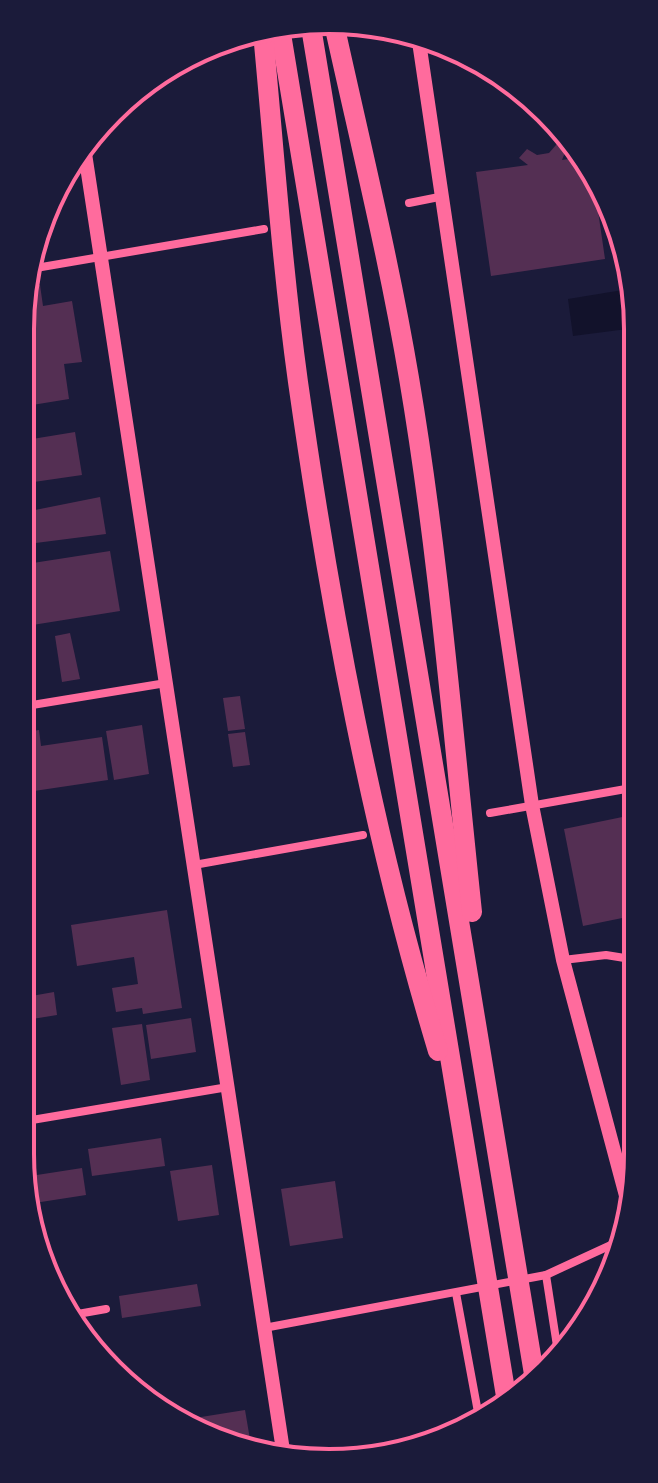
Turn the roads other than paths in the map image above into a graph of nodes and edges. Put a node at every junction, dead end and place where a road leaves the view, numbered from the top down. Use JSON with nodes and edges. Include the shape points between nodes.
{"nodes":[{"id":1,"x":336,"y":34,"type":"edge"},
{"id":2,"x":312,"y":35,"type":"edge"},
{"id":3,"x":282,"y":38,"type":"edge"},
{"id":4,"x":264,"y":42,"type":"edge"},
{"id":5,"x":420,"y":49,"type":"edge"},
{"id":6,"x":86,"y":162,"type":"edge"},
{"id":7,"x":444,"y":196,"type":"junction"},
{"id":8,"x":409,"y":203,"type":"dead end"},
{"id":9,"x":264,"y":229,"type":"dead end"},
{"id":10,"x":101,"y":257,"type":"junction"},
{"id":11,"x":41,"y":267,"type":"edge"},
{"id":12,"x":166,"y":683,"type":"junction"},
{"id":13,"x":34,"y":705,"type":"edge"},
{"id":14,"x":624,"y":789,"type":"edge"},
{"id":15,"x":532,"y":805,"type":"junction"},
{"id":16,"x":490,"y":813,"type":"dead end"},
{"id":17,"x":363,"y":835,"type":"dead end"},
{"id":18,"x":194,"y":865,"type":"junction"},
{"id":19,"x":624,"y":958,"type":"edge"},
{"id":20,"x":563,"y":960,"type":"junction"},
{"id":21,"x":228,"y":1087,"type":"junction"},
{"id":22,"x":34,"y":1120,"type":"edge"},
{"id":23,"x":494,"y":1121,"type":"junction"},
{"id":24,"x":461,"y":1128,"type":"junction"},
{"id":25,"x":622,"y":1181,"type":"edge"},
{"id":26,"x":609,"y":1246,"type":"edge"},
{"id":27,"x":546,"y":1275,"type":"junction"},
{"id":28,"x":456,"y":1293,"type":"junction"},
{"id":29,"x":106,"y":1309,"type":"dead end"},
{"id":30,"x":81,"y":1313,"type":"edge"},
{"id":31,"x":264,"y":1328,"type":"junction"},
{"id":32,"x":556,"y":1342,"type":"edge"},
{"id":33,"x":533,"y":1368,"type":"edge"},
{"id":34,"x":505,"y":1391,"type":"edge"},
{"id":35,"x":477,"y":1408,"type":"edge"},
{"id":36,"x":282,"y":1445,"type":"edge"}],
"edges":[{"from":1,"to":23,"type":"highway","via":[[382,233],[430,519]]},
{"from":2,"to":23,"type":"highway"},
{"from":3,"to":24,"type":"highway"},
{"from":4,"to":24,"type":"highway","via":[[298,379],[352,710],[401,922]]},
{"from":5,"to":7,"type":"street"},
{"from":6,"to":10,"type":"street"},
{"from":7,"to":8,"type":"street"},
{"from":7,"to":15,"type":"street"},
{"from":9,"to":10,"type":"street"},
{"from":10,"to":11,"type":"street"},
{"from":10,"to":12,"type":"street"},
{"from":12,"to":13,"type":"street"},
{"from":12,"to":18,"type":"street"},
{"from":14,"to":15,"type":"street"},
{"from":15,"to":16,"type":"street"},
{"from":15,"to":20,"type":"street"},
{"from":17,"to":18,"type":"street"},
{"from":18,"to":21,"type":"street"},
{"from":19,"to":20,"type":"street"},
{"from":20,"to":25,"type":"street"},
{"from":21,"to":22,"type":"street"},
{"from":21,"to":31,"type":"street"},
{"from":23,"to":33,"type":"highway"},
{"from":24,"to":34,"type":"highway"},
{"from":26,"to":27,"type":"street"},
{"from":27,"to":28,"type":"street"},
{"from":27,"to":32,"type":"street"},
{"from":28,"to":31,"type":"street"},
{"from":28,"to":35,"type":"street"},
{"from":29,"to":30,"type":"street"},
{"from":31,"to":36,"type":"street"}]}
